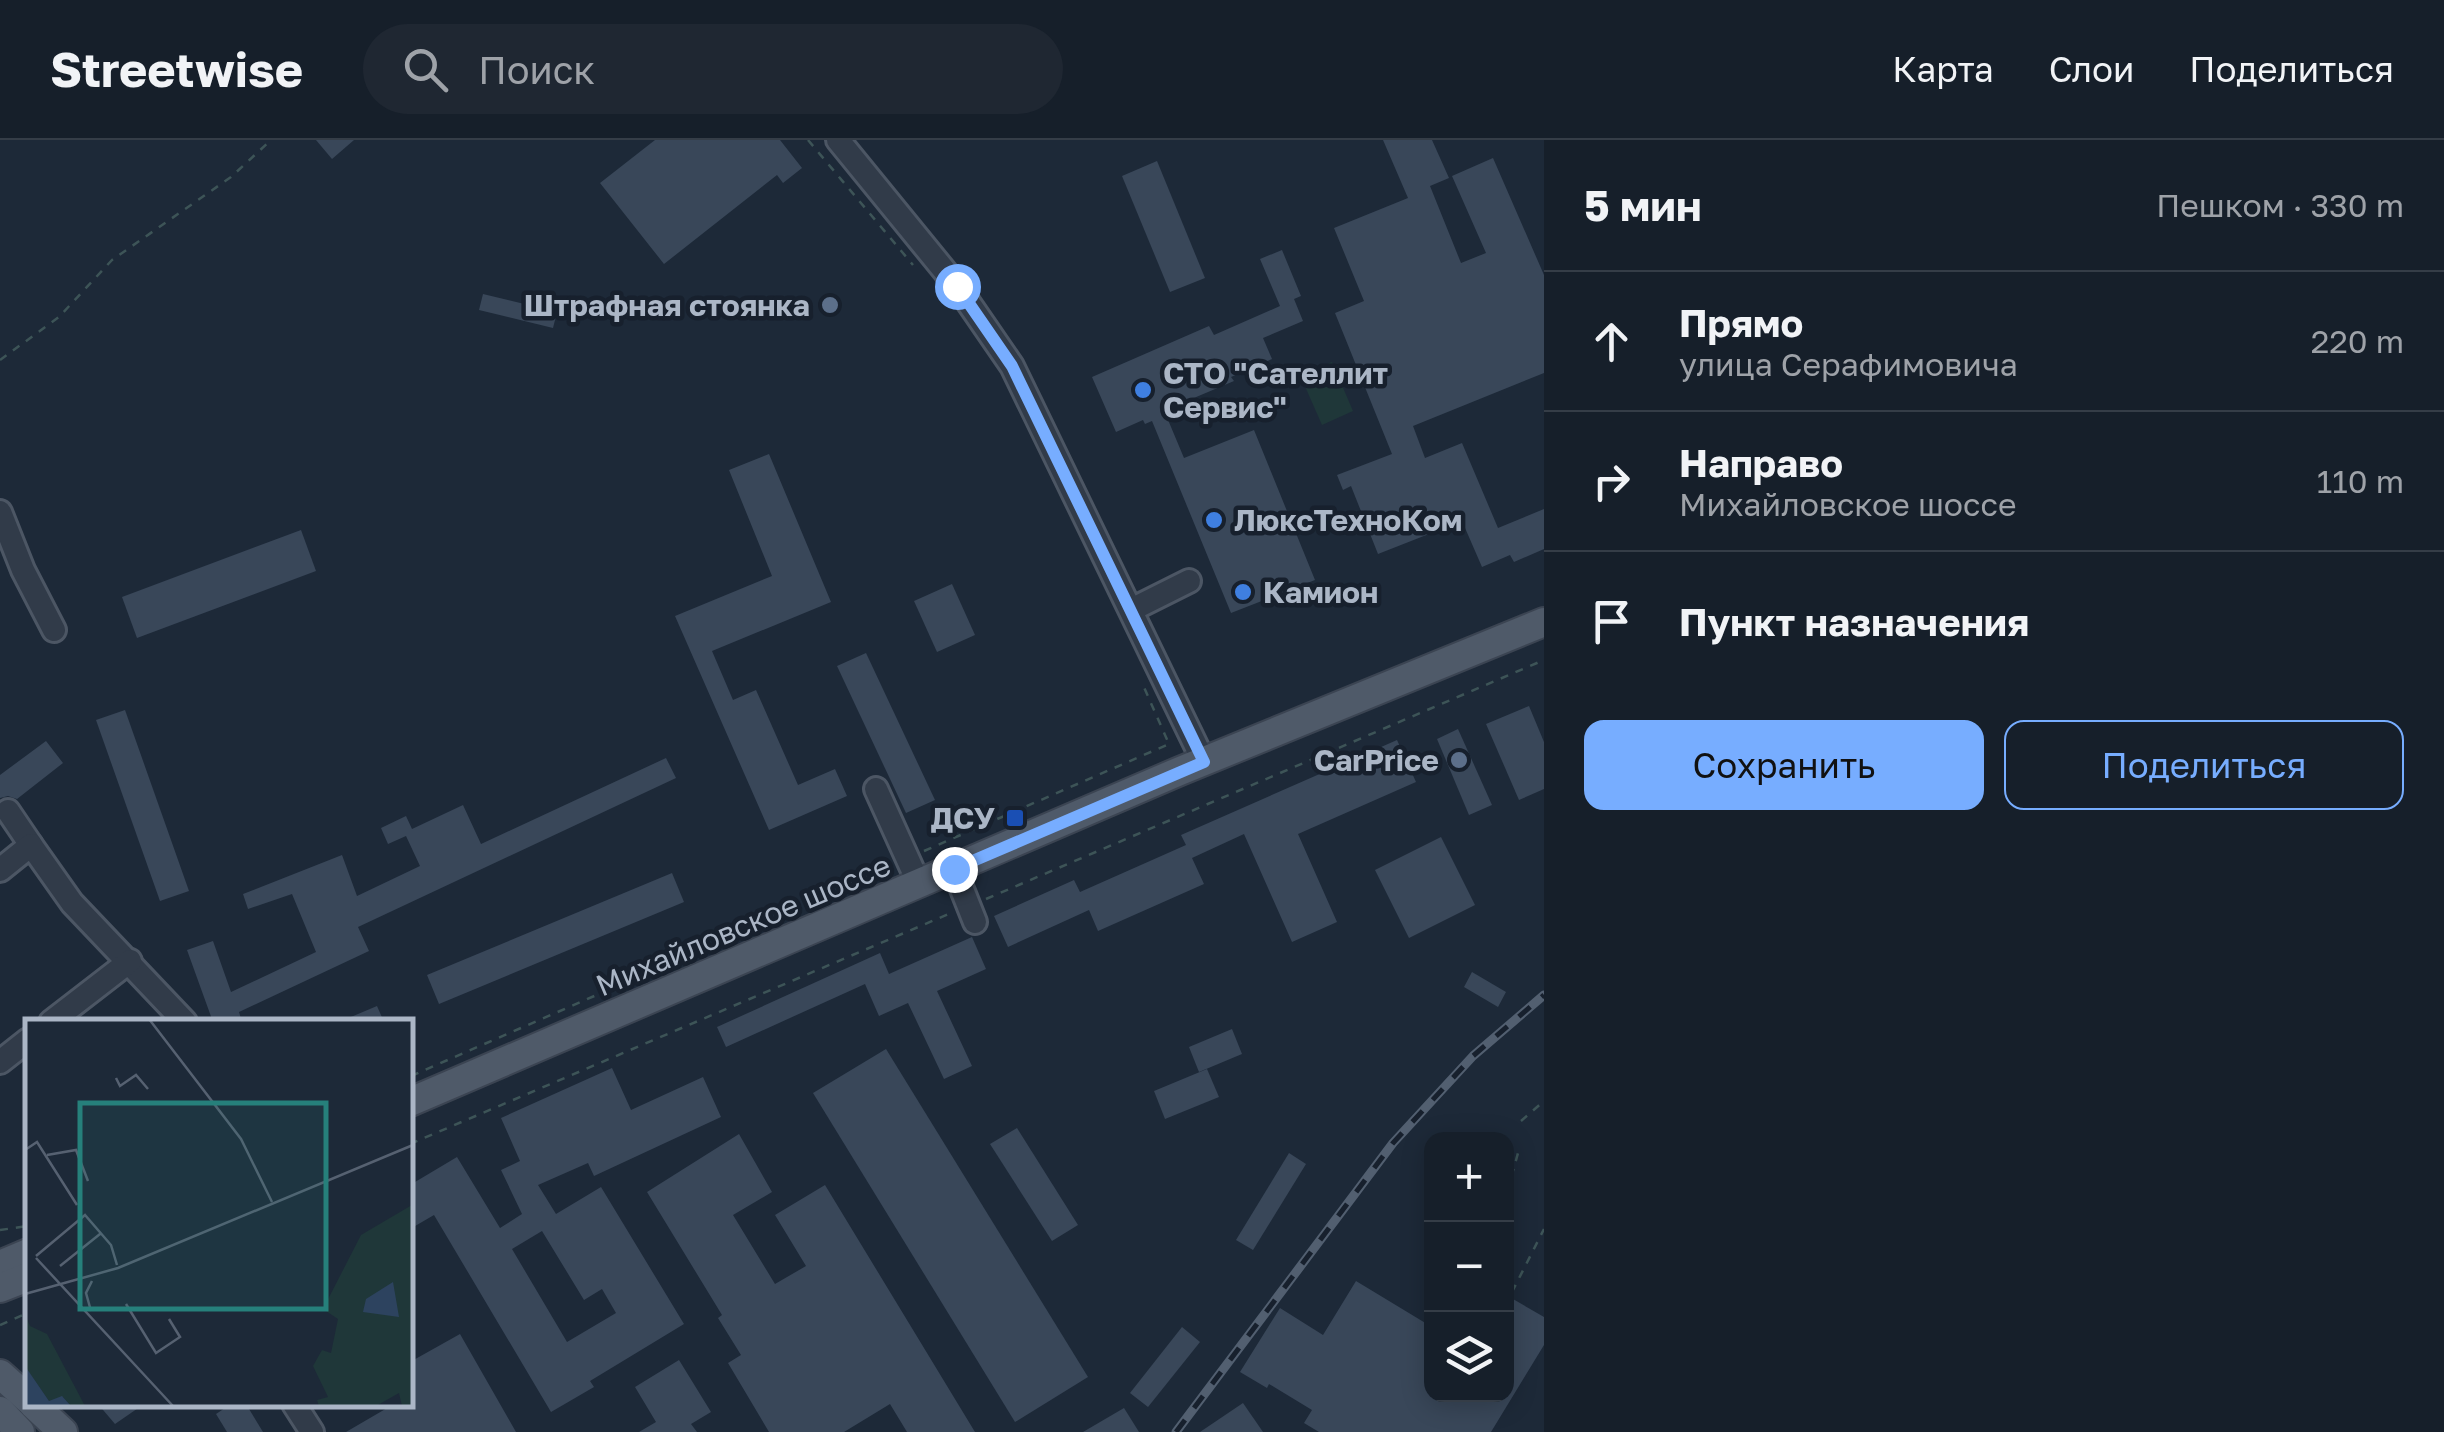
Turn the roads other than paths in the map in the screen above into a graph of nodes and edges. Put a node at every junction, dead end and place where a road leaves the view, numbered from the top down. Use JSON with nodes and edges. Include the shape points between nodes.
{"nodes":[{"id":1,"x":838,"y":140,"type":"edge"},
{"id":2,"x":0,"y":512,"type":"edge"},
{"id":3,"x":1189,"y":581,"type":"dead end"},
{"id":4,"x":1131,"y":610,"type":"junction"},
{"id":5,"x":1544,"y":622,"type":"edge"},
{"id":6,"x":54,"y":630,"type":"dead end"},
{"id":7,"x":1204,"y":762,"type":"junction"},
{"id":8,"x":876,"y":789,"type":"dead end"},
{"id":9,"x":8,"y":811,"type":"dead end"},
{"id":10,"x":31,"y":845,"type":"junction"},
{"id":11,"x":2,"y":864,"type":"edge"},
{"id":12,"x":954,"y":869,"type":"junction"},
{"id":13,"x":913,"y":871,"type":"junction"},
{"id":14,"x":972,"y":914,"type":"road end"},
{"id":15,"x":130,"y":961,"type":"junction"},
{"id":16,"x":55,"y":1019,"type":"edge"},
{"id":17,"x":182,"y":1019,"type":"edge"},
{"id":18,"x":25,"y":1042,"type":"edge"},
{"id":19,"x":0,"y":1062,"type":"edge"},
{"id":20,"x":412,"y":1101,"type":"edge"},
{"id":21,"x":0,"y":1246,"type":"edge"},
{"id":22,"x":25,"y":1250,"type":"edge"},
{"id":23,"x":25,"y":1252,"type":"edge"},
{"id":24,"x":0,"y":1265,"type":"edge"},
{"id":25,"x":25,"y":1278,"type":"edge"},
{"id":26,"x":0,"y":1288,"type":"edge"},
{"id":27,"x":0,"y":1374,"type":"edge"},
{"id":28,"x":25,"y":1396,"type":"edge"},
{"id":29,"x":36,"y":1407,"type":"edge"},
{"id":30,"x":53,"y":1407,"type":"edge"},
{"id":31,"x":296,"y":1407,"type":"edge"},
{"id":32,"x":0,"y":1412,"type":"edge"},
{"id":33,"x":0,"y":1424,"type":"edge"},
{"id":34,"x":11,"y":1432,"type":"edge"},
{"id":35,"x":20,"y":1432,"type":"edge"},
{"id":36,"x":65,"y":1432,"type":"edge"},
{"id":37,"x":312,"y":1432,"type":"edge"}],
"edges":[{"from":1,"to":4,"type":"street","via":[[957,286],[1012,366]]},
{"from":2,"to":6,"type":"street"},
{"from":3,"to":4,"type":"street"},
{"from":4,"to":7,"type":"street"},
{"from":5,"to":7,"type":"main road","name":"Михайловское шоссе"},
{"from":7,"to":12,"type":"main road","name":"Михайловское шоссе"},
{"from":8,"to":13,"type":"street"},
{"from":9,"to":10,"type":"street"},
{"from":10,"to":11,"type":"street"},
{"from":10,"to":15,"type":"street","via":[[72,903]]},
{"from":12,"to":13,"type":"main road","name":"Михайловское шоссе"},
{"from":12,"to":14,"type":"street"},
{"from":13,"to":20,"type":"main road","name":"Михайловское шоссе"},
{"from":15,"to":16,"type":"street"},
{"from":15,"to":17,"type":"street"},
{"from":18,"to":19,"type":"street"},
{"from":21,"to":22,"type":"main road"},
{"from":23,"to":24,"type":"main road"},
{"from":25,"to":26,"type":"main road"},
{"from":27,"to":28,"type":"main road"},
{"from":29,"to":36,"type":"main road"},
{"from":30,"to":36,"type":"main road"},
{"from":31,"to":37,"type":"street"},
{"from":32,"to":35,"type":"main road"},
{"from":33,"to":34,"type":"main road"}]}
